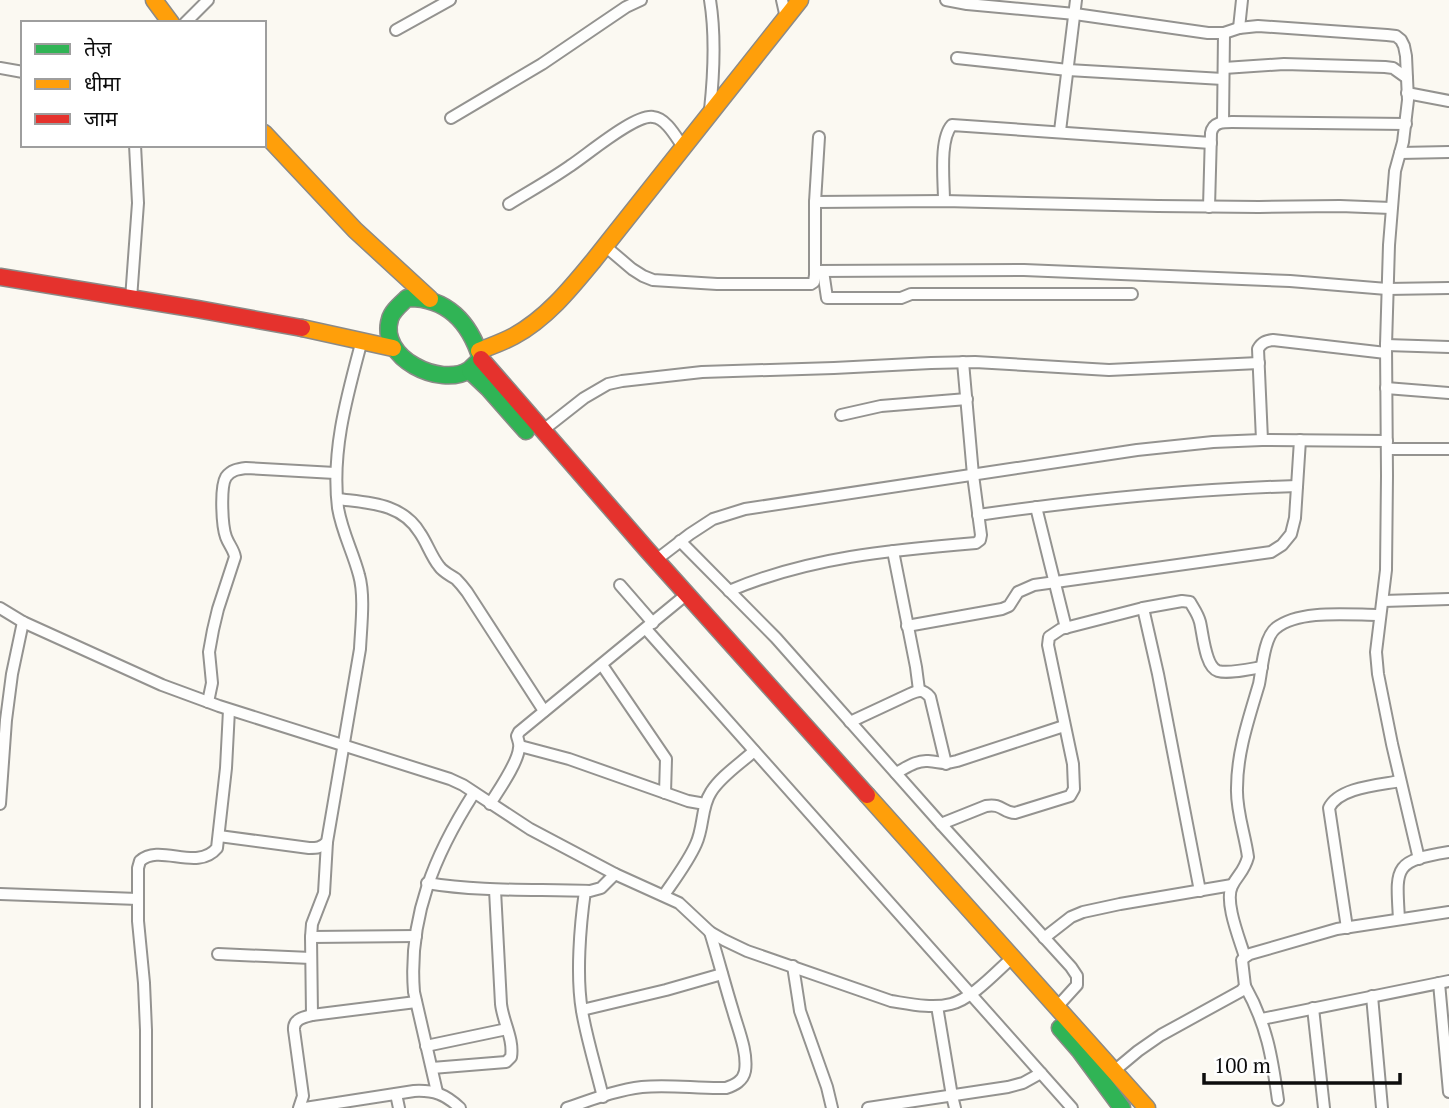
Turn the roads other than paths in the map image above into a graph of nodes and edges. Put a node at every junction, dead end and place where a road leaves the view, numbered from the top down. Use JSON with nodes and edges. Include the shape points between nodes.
{"nodes":[{"id":1,"x":154,"y":0,"type":"edge"},
{"id":2,"x":208,"y":0,"type":"edge"},
{"id":3,"x":450,"y":0,"type":"edge"},
{"id":4,"x":641,"y":0,"type":"edge"},
{"id":5,"x":710,"y":0,"type":"edge"},
{"id":6,"x":782,"y":0,"type":"edge"},
{"id":7,"x":800,"y":0,"type":"edge"},
{"id":8,"x":946,"y":0,"type":"edge"},
{"id":9,"x":1076,"y":0,"type":"edge"},
{"id":10,"x":1242,"y":0,"type":"edge"},
{"id":11,"x":1075,"y":14,"type":"junction"},
{"id":12,"x":786,"y":18,"type":"junction"},
{"id":13,"x":170,"y":21,"type":"edge"},
{"id":14,"x":187,"y":21,"type":"edge"},
{"id":15,"x":1239,"y":28,"type":"junction"},
{"id":16,"x":396,"y":30,"type":"dead end"},
{"id":17,"x":1224,"y":33,"type":"junction"},
{"id":18,"x":957,"y":58,"type":"dead end"},
{"id":19,"x":0,"y":68,"type":"edge"},
{"id":20,"x":1068,"y":70,"type":"junction"},
{"id":21,"x":21,"y":72,"type":"edge"},
{"id":22,"x":1224,"y":74,"type":"junction"},
{"id":23,"x":1407,"y":78,"type":"junction"},
{"id":24,"x":1407,"y":93,"type":"junction"},
{"id":25,"x":1449,"y":101,"type":"edge"},
{"id":26,"x":710,"y":113,"type":"junction"},
{"id":27,"x":451,"y":118,"type":"dead end"},
{"id":28,"x":1223,"y":122,"type":"junction"},
{"id":29,"x":1406,"y":124,"type":"junction"},
{"id":30,"x":1060,"y":131,"type":"junction"},
{"id":31,"x":266,"y":135,"type":"edge"},
{"id":32,"x":819,"y":136,"type":"dead end"},
{"id":33,"x":1211,"y":143,"type":"junction"},
{"id":34,"x":135,"y":147,"type":"edge"},
{"id":35,"x":683,"y":147,"type":"junction"},
{"id":36,"x":1449,"y":152,"type":"edge"},
{"id":37,"x":1400,"y":153,"type":"junction"},
{"id":38,"x":944,"y":201,"type":"junction"},
{"id":39,"x":815,"y":202,"type":"junction"},
{"id":40,"x":509,"y":204,"type":"dead end"},
{"id":41,"x":1209,"y":207,"type":"junction"},
{"id":42,"x":1391,"y":208,"type":"junction"},
{"id":43,"x":605,"y":246,"type":"junction"},
{"id":44,"x":819,"y":271,"type":"junction"},
{"id":45,"x":0,"y":277,"type":"edge"},
{"id":46,"x":1449,"y":288,"type":"edge"},
{"id":47,"x":1387,"y":289,"type":"junction"},
{"id":48,"x":1132,"y":294,"type":"dead end"},
{"id":49,"x":131,"y":299,"type":"junction"},
{"id":50,"x":430,"y":299,"type":"junction"},
{"id":51,"x":362,"y":340,"type":"junction"},
{"id":52,"x":1449,"y":347,"type":"edge"},
{"id":53,"x":393,"y":348,"type":"junction"},
{"id":54,"x":1386,"y":349,"type":"junction"},
{"id":55,"x":477,"y":360,"type":"junction"},
{"id":56,"x":963,"y":362,"type":"junction"},
{"id":57,"x":1259,"y":363,"type":"junction"},
{"id":58,"x":1386,"y":388,"type":"junction"},
{"id":59,"x":1449,"y":393,"type":"edge"},
{"id":60,"x":967,"y":399,"type":"junction"},
{"id":61,"x":841,"y":415,"type":"dead end"},
{"id":62,"x":542,"y":431,"type":"junction"},
{"id":63,"x":1262,"y":440,"type":"junction"},
{"id":64,"x":1300,"y":440,"type":"junction"},
{"id":65,"x":1387,"y":445,"type":"junction"},
{"id":66,"x":1449,"y":449,"type":"edge"},
{"id":67,"x":335,"y":473,"type":"junction"},
{"id":68,"x":973,"y":475,"type":"junction"},
{"id":69,"x":1297,"y":486,"type":"junction"},
{"id":70,"x":338,"y":499,"type":"junction"},
{"id":71,"x":1036,"y":507,"type":"junction"},
{"id":72,"x":978,"y":515,"type":"junction"},
{"id":73,"x":680,"y":541,"type":"junction"},
{"id":74,"x":893,"y":551,"type":"junction"},
{"id":75,"x":656,"y":560,"type":"junction"},
{"id":76,"x":1056,"y":581,"type":"junction"},
{"id":77,"x":620,"y":585,"type":"dead end"},
{"id":78,"x":729,"y":591,"type":"junction"},
{"id":79,"x":683,"y":598,"type":"junction"},
{"id":80,"x":1449,"y":599,"type":"edge"},
{"id":81,"x":1382,"y":601,"type":"junction"},
{"id":82,"x":0,"y":608,"type":"edge"},
{"id":83,"x":1143,"y":608,"type":"junction"},
{"id":84,"x":1380,"y":615,"type":"junction"},
{"id":85,"x":23,"y":622,"type":"junction"},
{"id":86,"x":649,"y":626,"type":"junction"},
{"id":87,"x":907,"y":626,"type":"junction"},
{"id":88,"x":1066,"y":628,"type":"junction"},
{"id":89,"x":602,"y":665,"type":"junction"},
{"id":90,"x":1262,"y":667,"type":"junction"},
{"id":91,"x":919,"y":690,"type":"junction"},
{"id":92,"x":208,"y":702,"type":"junction"},
{"id":93,"x":229,"y":710,"type":"junction"},
{"id":94,"x":544,"y":711,"type":"junction"},
{"id":95,"x":850,"y":722,"type":"junction"},
{"id":96,"x":1064,"y":726,"type":"junction"},
{"id":97,"x":2,"y":743,"type":"edge"},
{"id":98,"x":342,"y":746,"type":"junction"},
{"id":99,"x":520,"y":746,"type":"junction"},
{"id":100,"x":754,"y":751,"type":"junction"},
{"id":101,"x":946,"y":764,"type":"junction"},
{"id":102,"x":895,"y":773,"type":"junction"},
{"id":103,"x":1401,"y":781,"type":"junction"},
{"id":104,"x":474,"y":793,"type":"junction"},
{"id":105,"x":664,"y":793,"type":"junction"},
{"id":106,"x":0,"y":804,"type":"edge"},
{"id":107,"x":490,"y":804,"type":"junction"},
{"id":108,"x":705,"y":804,"type":"junction"},
{"id":109,"x":941,"y":824,"type":"junction"},
{"id":110,"x":219,"y":836,"type":"junction"},
{"id":111,"x":327,"y":842,"type":"junction"},
{"id":112,"x":1449,"y":852,"type":"edge"},
{"id":113,"x":1419,"y":859,"type":"junction"},
{"id":114,"x":615,"y":874,"type":"junction"},
{"id":115,"x":427,"y":883,"type":"junction"},
{"id":116,"x":1232,"y":885,"type":"junction"},
{"id":117,"x":495,"y":890,"type":"junction"},
{"id":118,"x":585,"y":891,"type":"junction"},
{"id":119,"x":1200,"y":891,"type":"junction"},
{"id":120,"x":0,"y":894,"type":"edge"},
{"id":121,"x":664,"y":895,"type":"junction"},
{"id":122,"x":138,"y":899,"type":"junction"},
{"id":123,"x":1449,"y":912,"type":"edge"},
{"id":124,"x":1399,"y":919,"type":"junction"},
{"id":125,"x":1346,"y":928,"type":"junction"},
{"id":126,"x":710,"y":932,"type":"junction"},
{"id":127,"x":416,"y":936,"type":"junction"},
{"id":128,"x":311,"y":937,"type":"junction"},
{"id":129,"x":1044,"y":938,"type":"junction"},
{"id":130,"x":218,"y":954,"type":"dead end"},
{"id":131,"x":1245,"y":957,"type":"junction"},
{"id":132,"x":311,"y":958,"type":"junction"},
{"id":133,"x":1009,"y":961,"type":"junction"},
{"id":134,"x":793,"y":966,"type":"junction"},
{"id":135,"x":722,"y":974,"type":"junction"},
{"id":136,"x":1444,"y":982,"type":"edge"},
{"id":137,"x":1245,"y":986,"type":"junction"},
{"id":138,"x":970,"y":994,"type":"junction"},
{"id":139,"x":1372,"y":996,"type":"junction"},
{"id":140,"x":416,"y":1002,"type":"junction"},
{"id":141,"x":937,"y":1006,"type":"junction"},
{"id":142,"x":1057,"y":1007,"type":"junction"},
{"id":143,"x":1313,"y":1008,"type":"junction"},
{"id":144,"x":582,"y":1010,"type":"junction"},
{"id":145,"x":312,"y":1015,"type":"junction"},
{"id":146,"x":1262,"y":1019,"type":"junction"},
{"id":147,"x":507,"y":1029,"type":"junction"},
{"id":148,"x":426,"y":1046,"type":"junction"},
{"id":149,"x":432,"y":1068,"type":"junction"},
{"id":150,"x":1114,"y":1070,"type":"junction"},
{"id":151,"x":1041,"y":1073,"type":"junction"},
{"id":152,"x":437,"y":1092,"type":"junction"},
{"id":153,"x":1449,"y":1092,"type":"edge"},
{"id":154,"x":396,"y":1094,"type":"junction"},
{"id":155,"x":952,"y":1096,"type":"junction"},
{"id":156,"x":603,"y":1097,"type":"junction"},
{"id":157,"x":1278,"y":1100,"type":"dead end"},
{"id":158,"x":1142,"y":1102,"type":"edge"},
{"id":159,"x":905,"y":1105,"type":"edge"},
{"id":160,"x":574,"y":1107,"type":"edge"},
{"id":161,"x":1120,"y":1107,"type":"edge"},
{"id":162,"x":146,"y":1108,"type":"edge"},
{"id":163,"x":299,"y":1108,"type":"edge"},
{"id":164,"x":305,"y":1108,"type":"edge"},
{"id":165,"x":399,"y":1108,"type":"edge"},
{"id":166,"x":460,"y":1108,"type":"edge"},
{"id":167,"x":832,"y":1108,"type":"edge"},
{"id":168,"x":868,"y":1108,"type":"edge"},
{"id":169,"x":955,"y":1108,"type":"edge"},
{"id":170,"x":1072,"y":1108,"type":"edge"},
{"id":171,"x":1324,"y":1108,"type":"edge"},
{"id":172,"x":1382,"y":1108,"type":"edge"}],
"edges":[{"from":1,"to":13,"type":"main road"},
{"from":2,"to":14,"type":"street"},
{"from":3,"to":16,"type":"street"},
{"from":4,"to":27,"type":"street"},
{"from":5,"to":26,"type":"street","via":[[715,66]]},
{"from":6,"to":12,"type":"street"},
{"from":7,"to":12,"type":"main road"},
{"from":8,"to":11,"type":"street"},
{"from":9,"to":11,"type":"street"},
{"from":10,"to":15,"type":"street"},
{"from":11,"to":17,"type":"street"},
{"from":11,"to":20,"type":"street"},
{"from":12,"to":26,"type":"main road"},
{"from":15,"to":17,"type":"street"},
{"from":15,"to":23,"type":"street","via":[[1396,36],[1404,46]]},
{"from":17,"to":22,"type":"street"},
{"from":18,"to":20,"type":"street"},
{"from":19,"to":21,"type":"street"},
{"from":20,"to":22,"type":"street"},
{"from":20,"to":30,"type":"street"},
{"from":22,"to":23,"type":"street","via":[[1283,64],[1385,67]]},
{"from":22,"to":28,"type":"street"},
{"from":23,"to":24,"type":"street"},
{"from":24,"to":25,"type":"street"},
{"from":24,"to":29,"type":"street"},
{"from":26,"to":35,"type":"main road"},
{"from":28,"to":29,"type":"street"},
{"from":28,"to":33,"type":"street","via":[[1212,128]]},
{"from":29,"to":37,"type":"street"},
{"from":30,"to":33,"type":"street"},
{"from":30,"to":38,"type":"street","via":[[952,125],[944,148]]},
{"from":31,"to":50,"type":"main road","via":[[355,230]]},
{"from":32,"to":39,"type":"street"},
{"from":33,"to":41,"type":"street"},
{"from":34,"to":49,"type":"street","via":[[138,203]]},
{"from":35,"to":40,"type":"street","via":[[664,122],[644,118]]},
{"from":35,"to":43,"type":"main road"},
{"from":36,"to":37,"type":"street"},
{"from":37,"to":42,"type":"street"},
{"from":38,"to":39,"type":"street"},
{"from":38,"to":41,"type":"street"},
{"from":39,"to":44,"type":"street"},
{"from":41,"to":42,"type":"street"},
{"from":42,"to":47,"type":"street"},
{"from":43,"to":44,"type":"street","via":[[653,280],[811,285]]},
{"from":43,"to":55,"type":"main road","via":[[563,297]]},
{"from":44,"to":47,"type":"street","via":[[1024,270]]},
{"from":44,"to":48,"type":"street","via":[[827,298]]},
{"from":45,"to":49,"type":"main road"},
{"from":46,"to":47,"type":"street"},
{"from":47,"to":54,"type":"street"},
{"from":49,"to":51,"type":"main road"},
{"from":50,"to":53,"type":"main road","via":[[407,298],[396,307],[386,326]]},
{"from":50,"to":55,"type":"main road","via":[[469,330]]},
{"from":51,"to":53,"type":"main road"},
{"from":51,"to":67,"type":"street","via":[[345,405]]},
{"from":52,"to":54,"type":"street"},
{"from":53,"to":55,"type":"main road","via":[[419,369],[438,375],[459,375]]},
{"from":54,"to":57,"type":"street","via":[[1273,340],[1261,344]]},
{"from":54,"to":58,"type":"street"},
{"from":55,"to":62,"type":"main road"},
{"from":55,"to":79,"type":"main road","via":[[488,388]]},
{"from":56,"to":57,"type":"street","via":[[1109,370]]},
{"from":56,"to":60,"type":"street"},
{"from":56,"to":62,"type":"street","via":[[702,372],[622,381],[597,389]]},
{"from":57,"to":63,"type":"street"},
{"from":58,"to":59,"type":"street"},
{"from":58,"to":65,"type":"street"},
{"from":60,"to":61,"type":"street","via":[[881,406]]},
{"from":60,"to":68,"type":"street"},
{"from":62,"to":75,"type":"main road"},
{"from":63,"to":64,"type":"street"},
{"from":63,"to":68,"type":"street","via":[[1137,450]]},
{"from":64,"to":65,"type":"street"},
{"from":64,"to":69,"type":"street"},
{"from":65,"to":66,"type":"street"},
{"from":65,"to":81,"type":"street"},
{"from":67,"to":70,"type":"street"},
{"from":67,"to":92,"type":"street","via":[[246,468],[227,476],[225,535],[235,557],[213,630]]},
{"from":68,"to":72,"type":"street"},
{"from":68,"to":73,"type":"street","via":[[724,514]]},
{"from":69,"to":71,"type":"street","via":[[1220,488]]},
{"from":69,"to":76,"type":"street","via":[[1291,534],[1271,552]]},
{"from":70,"to":94,"type":"street","via":[[393,508],[412,521],[440,569],[467,592]]},
{"from":70,"to":98,"type":"street","via":[[341,524],[360,577],[361,604],[360,649]]},
{"from":71,"to":72,"type":"street"},
{"from":71,"to":76,"type":"street"},
{"from":72,"to":74,"type":"street","via":[[981,535],[976,543]]},
{"from":73,"to":75,"type":"street"},
{"from":73,"to":78,"type":"street"},
{"from":74,"to":78,"type":"street","via":[[794,568]]},
{"from":74,"to":87,"type":"street"},
{"from":75,"to":79,"type":"main road"},
{"from":76,"to":87,"type":"street","via":[[1024,588],[1002,609]]},
{"from":76,"to":88,"type":"street"},
{"from":77,"to":86,"type":"street"},
{"from":78,"to":95,"type":"street"},
{"from":79,"to":86,"type":"street"},
{"from":79,"to":133,"type":"main road"},
{"from":80,"to":81,"type":"street"},
{"from":81,"to":84,"type":"street"},
{"from":82,"to":85,"type":"street"},
{"from":83,"to":88,"type":"street"},
{"from":83,"to":90,"type":"street","via":[[1190,603],[1200,621],[1211,666],[1217,671]]},
{"from":83,"to":119,"type":"street"},
{"from":84,"to":90,"type":"street","via":[[1310,615],[1289,621],[1270,634]]},
{"from":84,"to":103,"type":"street","via":[[1378,674]]},
{"from":85,"to":92,"type":"street"},
{"from":85,"to":97,"type":"street"},
{"from":86,"to":89,"type":"street"},
{"from":86,"to":100,"type":"street"},
{"from":87,"to":91,"type":"street"},
{"from":88,"to":96,"type":"street","via":[[1053,633],[1048,645]]},
{"from":89,"to":94,"type":"street"},
{"from":89,"to":105,"type":"street","via":[[666,759]]},
{"from":90,"to":116,"type":"street","via":[[1239,762],[1237,790],[1248,857]]},
{"from":91,"to":95,"type":"street"},
{"from":91,"to":101,"type":"street","via":[[930,697]]},
{"from":92,"to":93,"type":"street"},
{"from":93,"to":98,"type":"street"},
{"from":93,"to":110,"type":"street"},
{"from":94,"to":99,"type":"street","via":[[519,732]]},
{"from":95,"to":102,"type":"street"},
{"from":96,"to":101,"type":"street"},
{"from":96,"to":109,"type":"street","via":[[1073,764],[1070,796],[1016,813],[993,804]]},
{"from":97,"to":106,"type":"street"},
{"from":98,"to":104,"type":"street","via":[[450,779]]},
{"from":98,"to":111,"type":"street"},
{"from":99,"to":105,"type":"street"},
{"from":99,"to":107,"type":"street"},
{"from":100,"to":108,"type":"street","via":[[714,788]]},
{"from":100,"to":138,"type":"street"},
{"from":101,"to":102,"type":"street","via":[[917,762]]},
{"from":102,"to":109,"type":"street"},
{"from":103,"to":113,"type":"street"},
{"from":103,"to":125,"type":"street","via":[[1351,791],[1333,800],[1329,808]]},
{"from":104,"to":107,"type":"street"},
{"from":104,"to":115,"type":"street"},
{"from":105,"to":108,"type":"street"},
{"from":107,"to":114,"type":"street"},
{"from":108,"to":121,"type":"street","via":[[696,846]]},
{"from":109,"to":129,"type":"street"},
{"from":110,"to":111,"type":"street","via":[[309,848]]},
{"from":110,"to":122,"type":"street","via":[[217,848],[205,857],[144,856],[138,868]]},
{"from":111,"to":128,"type":"street","via":[[324,892]]},
{"from":112,"to":113,"type":"street"},
{"from":113,"to":124,"type":"street","via":[[1399,871]]},
{"from":114,"to":118,"type":"street","via":[[601,888]]},
{"from":114,"to":121,"type":"street"},
{"from":115,"to":117,"type":"street"},
{"from":115,"to":127,"type":"street"},
{"from":116,"to":119,"type":"street"},
{"from":116,"to":131,"type":"street","via":[[1230,904]]},
{"from":117,"to":118,"type":"street"},
{"from":117,"to":147,"type":"street","via":[[501,1004]]},
{"from":118,"to":144,"type":"street","via":[[580,941]]},
{"from":119,"to":129,"type":"street","via":[[1083,912]]},
{"from":120,"to":122,"type":"street"},
{"from":121,"to":126,"type":"street"},
{"from":122,"to":162,"type":"street"},
{"from":123,"to":124,"type":"street"},
{"from":124,"to":125,"type":"street"},
{"from":125,"to":131,"type":"street"},
{"from":126,"to":134,"type":"street","via":[[747,951]]},
{"from":126,"to":135,"type":"street"},
{"from":127,"to":128,"type":"street"},
{"from":127,"to":140,"type":"street","via":[[412,976]]},
{"from":128,"to":132,"type":"street"},
{"from":129,"to":142,"type":"street","via":[[1077,976],[1077,985]]},
{"from":130,"to":132,"type":"street"},
{"from":131,"to":137,"type":"street"},
{"from":132,"to":145,"type":"street"},
{"from":133,"to":138,"type":"street"},
{"from":133,"to":142,"type":"main road"},
{"from":133,"to":161,"type":"main road"},
{"from":134,"to":141,"type":"street","via":[[891,1001]]},
{"from":134,"to":167,"type":"street","via":[[800,1011]]},
{"from":135,"to":144,"type":"street"},
{"from":135,"to":156,"type":"street","via":[[745,1058],[743,1077],[736,1085],[662,1086]]},
{"from":136,"to":139,"type":"street"},
{"from":136,"to":153,"type":"street"},
{"from":137,"to":146,"type":"street"},
{"from":137,"to":150,"type":"street","via":[[1161,1035]]},
{"from":138,"to":141,"type":"street","via":[[953,1004]]},
{"from":138,"to":151,"type":"street"},
{"from":139,"to":143,"type":"street"},
{"from":139,"to":172,"type":"street"},
{"from":140,"to":145,"type":"street"},
{"from":140,"to":148,"type":"street"},
{"from":141,"to":155,"type":"street"},
{"from":142,"to":150,"type":"main road"},
{"from":143,"to":146,"type":"street"},
{"from":143,"to":171,"type":"street"},
{"from":144,"to":156,"type":"street"},
{"from":145,"to":163,"type":"street","via":[[294,1026],[303,1096]]},
{"from":146,"to":157,"type":"street"},
{"from":147,"to":148,"type":"street"},
{"from":147,"to":149,"type":"street","via":[[512,1053],[506,1062]]},
{"from":148,"to":149,"type":"street"},
{"from":149,"to":152,"type":"street"},
{"from":150,"to":158,"type":"main road"},
{"from":151,"to":155,"type":"street","via":[[1008,1087]]},
{"from":151,"to":170,"type":"street"},
{"from":152,"to":154,"type":"street"},
{"from":152,"to":166,"type":"street"},
{"from":154,"to":164,"type":"street"},
{"from":154,"to":165,"type":"street"},
{"from":155,"to":159,"type":"street"},
{"from":155,"to":169,"type":"street"},
{"from":156,"to":160,"type":"street"},
{"from":158,"to":161,"type":"main road"},
{"from":159,"to":168,"type":"street"}]}
